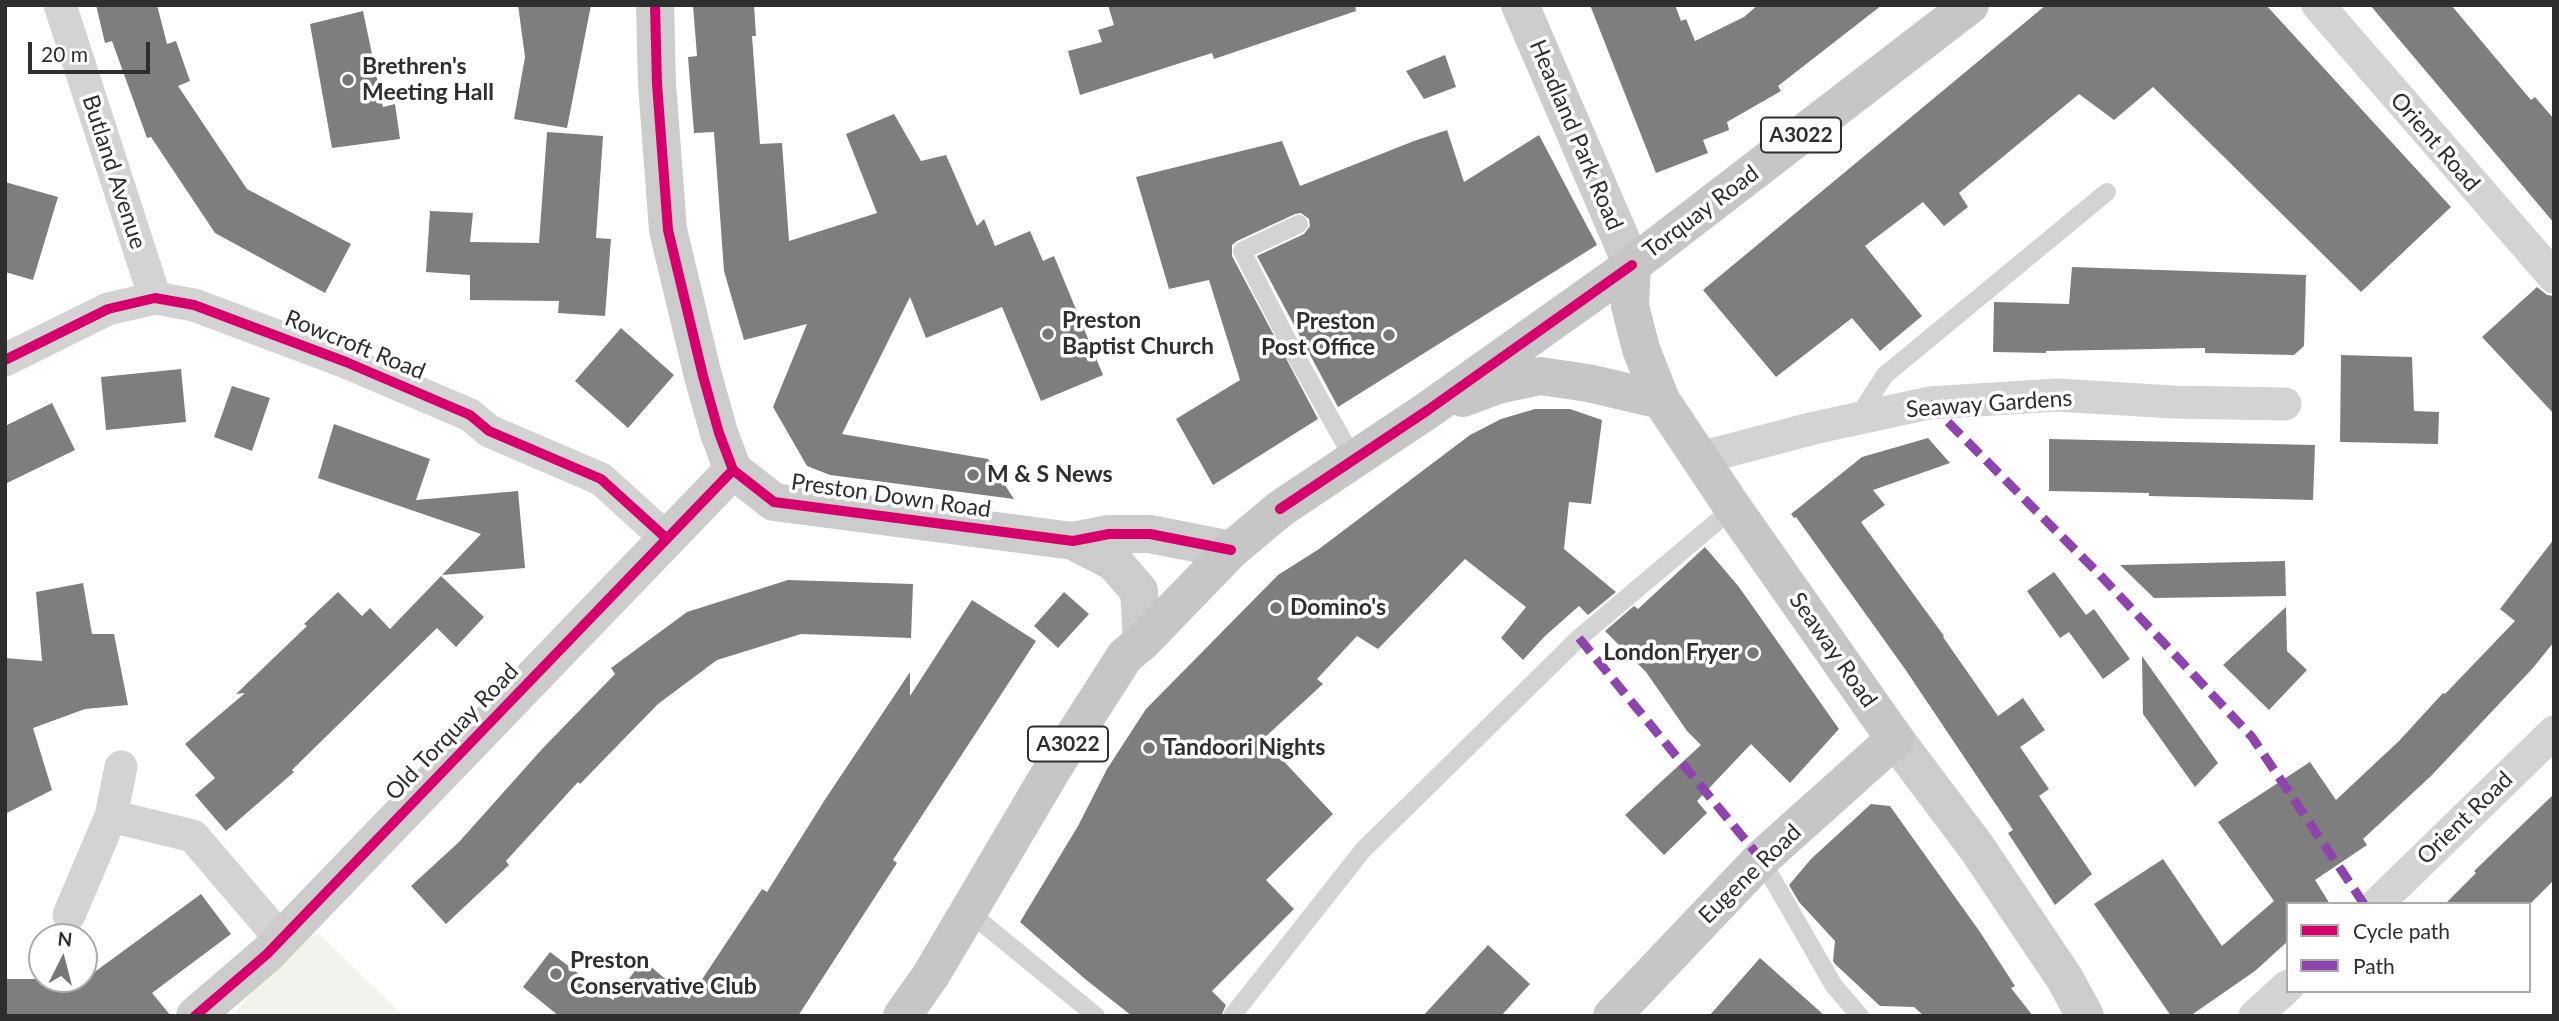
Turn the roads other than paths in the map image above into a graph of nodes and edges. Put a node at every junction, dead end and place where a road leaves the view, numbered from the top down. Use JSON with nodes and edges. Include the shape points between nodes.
{"nodes":[{"id":1,"x":60,"y":5,"type":"edge"},
{"id":2,"x":656,"y":5,"type":"edge"},
{"id":3,"x":1520,"y":5,"type":"edge"},
{"id":4,"x":1970,"y":5,"type":"edge"},
{"id":5,"x":2318,"y":5,"type":"edge"},
{"id":6,"x":2107,"y":192,"type":"dead end"},
{"id":7,"x":1298,"y":225,"type":"dead end"},
{"id":8,"x":1632,"y":265,"type":"junction"},
{"id":9,"x":2554,"y":277,"type":"edge"},
{"id":10,"x":155,"y":298,"type":"junction"},
{"id":11,"x":5,"y":360,"type":"edge"},
{"id":12,"x":1661,"y":401,"type":"junction"},
{"id":13,"x":2284,"y":404,"type":"dead end"},
{"id":14,"x":1428,"y":410,"type":"junction"},
{"id":15,"x":1856,"y":419,"type":"junction"},
{"id":16,"x":1700,"y":458,"type":"junction"},
{"id":17,"x":1354,"y":460,"type":"junction"},
{"id":18,"x":733,"y":470,"type":"junction"},
{"id":19,"x":1733,"y":508,"type":"junction"},
{"id":20,"x":666,"y":538,"type":"junction"},
{"id":21,"x":1073,"y":541,"type":"junction"},
{"id":22,"x":1231,"y":550,"type":"junction"},
{"id":23,"x":1142,"y":642,"type":"junction"},
{"id":24,"x":2554,"y":732,"type":"edge"},
{"id":25,"x":1895,"y":739,"type":"junction"},
{"id":26,"x":121,"y":767,"type":"dead end"},
{"id":27,"x":111,"y":816,"type":"junction"},
{"id":28,"x":1761,"y":859,"type":"junction"},
{"id":29,"x":2379,"y":902,"type":"edge"},
{"id":30,"x":969,"y":912,"type":"junction"},
{"id":31,"x":69,"y":915,"type":"dead end"},
{"id":32,"x":281,"y":939,"type":"junction"},
{"id":33,"x":2286,"y":988,"type":"edge"},
{"id":34,"x":195,"y":1016,"type":"edge"},
{"id":35,"x":902,"y":1016,"type":"edge"},
{"id":36,"x":1096,"y":1016,"type":"edge"},
{"id":37,"x":1232,"y":1016,"type":"edge"},
{"id":38,"x":1612,"y":1016,"type":"edge"},
{"id":39,"x":1860,"y":1016,"type":"edge"},
{"id":40,"x":2085,"y":1016,"type":"edge"},
{"id":41,"x":2255,"y":1016,"type":"edge"}],
"edges":[{"from":1,"to":10,"type":"street","name":"Butland Avenue"},
{"from":2,"to":18,"type":"street","via":[[668,230],[703,376]]},
{"from":3,"to":8,"type":"street","name":"Headland Park Road"},
{"from":4,"to":8,"type":"main road","name":"Torquay Road","number":"A3022"},
{"from":5,"to":9,"type":"street","name":"Orient Road"},
{"from":6,"to":15,"type":"lane","via":[[1885,375]]},
{"from":7,"to":17,"type":"lane","via":[[1242,251]]},
{"from":8,"to":12,"type":"main road","name":"Seaway Road","via":[[1630,306]]},
{"from":8,"to":14,"type":"main road","number":"A3022"},
{"from":10,"to":11,"type":"street","name":"Rowcroft Road","via":[[108,309]]},
{"from":10,"to":20,"type":"street","name":"Rowcroft Road","via":[[194,305],[470,415],[489,431],[601,479]]},
{"from":12,"to":14,"type":"main road","number":"A3022","via":[[1540,376]]},
{"from":12,"to":16,"type":"main road","name":"Seaway Road"},
{"from":13,"to":15,"type":"street","name":"Seaway Gardens","via":[[2057,396],[1929,403]]},
{"from":14,"to":17,"type":"main road","number":"A3022"},
{"from":15,"to":16,"type":"street","name":"Seaway Gardens"},
{"from":16,"to":19,"type":"main road","name":"Seaway Road"},
{"from":17,"to":22,"type":"main road","number":"A3022","via":[[1280,509]]},
{"from":18,"to":20,"type":"street","name":"Old Torquay Road"},
{"from":18,"to":21,"type":"street","name":"Preston Down Road","via":[[774,502]]},
{"from":19,"to":25,"type":"main road","name":"Seaway Road"},
{"from":19,"to":37,"type":"lane","via":[[1579,638],[1363,850]]},
{"from":20,"to":32,"type":"street","name":"Old Torquay Road"},
{"from":21,"to":22,"type":"street","name":"Preston Down Road","via":[[1109,534],[1150,534]]},
{"from":21,"to":23,"type":"street","name":"Preston Down Road","via":[[1114,562],[1139,591]]},
{"from":22,"to":23,"type":"main road","number":"A3022"},
{"from":23,"to":30,"type":"main road","number":"A3022","via":[[1125,656],[1059,758]]},
{"from":24,"to":29,"type":"street","name":"Orient Road"},
{"from":25,"to":28,"type":"main road","name":"Eugene Road"},
{"from":25,"to":40,"type":"street","name":"Seaway Road","via":[[1977,848]]},
{"from":26,"to":27,"type":"street"},
{"from":27,"to":31,"type":"street"},
{"from":27,"to":32,"type":"street","via":[[193,836]]},
{"from":28,"to":38,"type":"main road","name":"Eugene Road"},
{"from":28,"to":39,"type":"lane","via":[[1835,986]]},
{"from":30,"to":35,"type":"main road","number":"A3022"},
{"from":30,"to":36,"type":"lane"},
{"from":32,"to":34,"type":"street","name":"Old Torquay Road"},
{"from":33,"to":41,"type":"street"}]}
